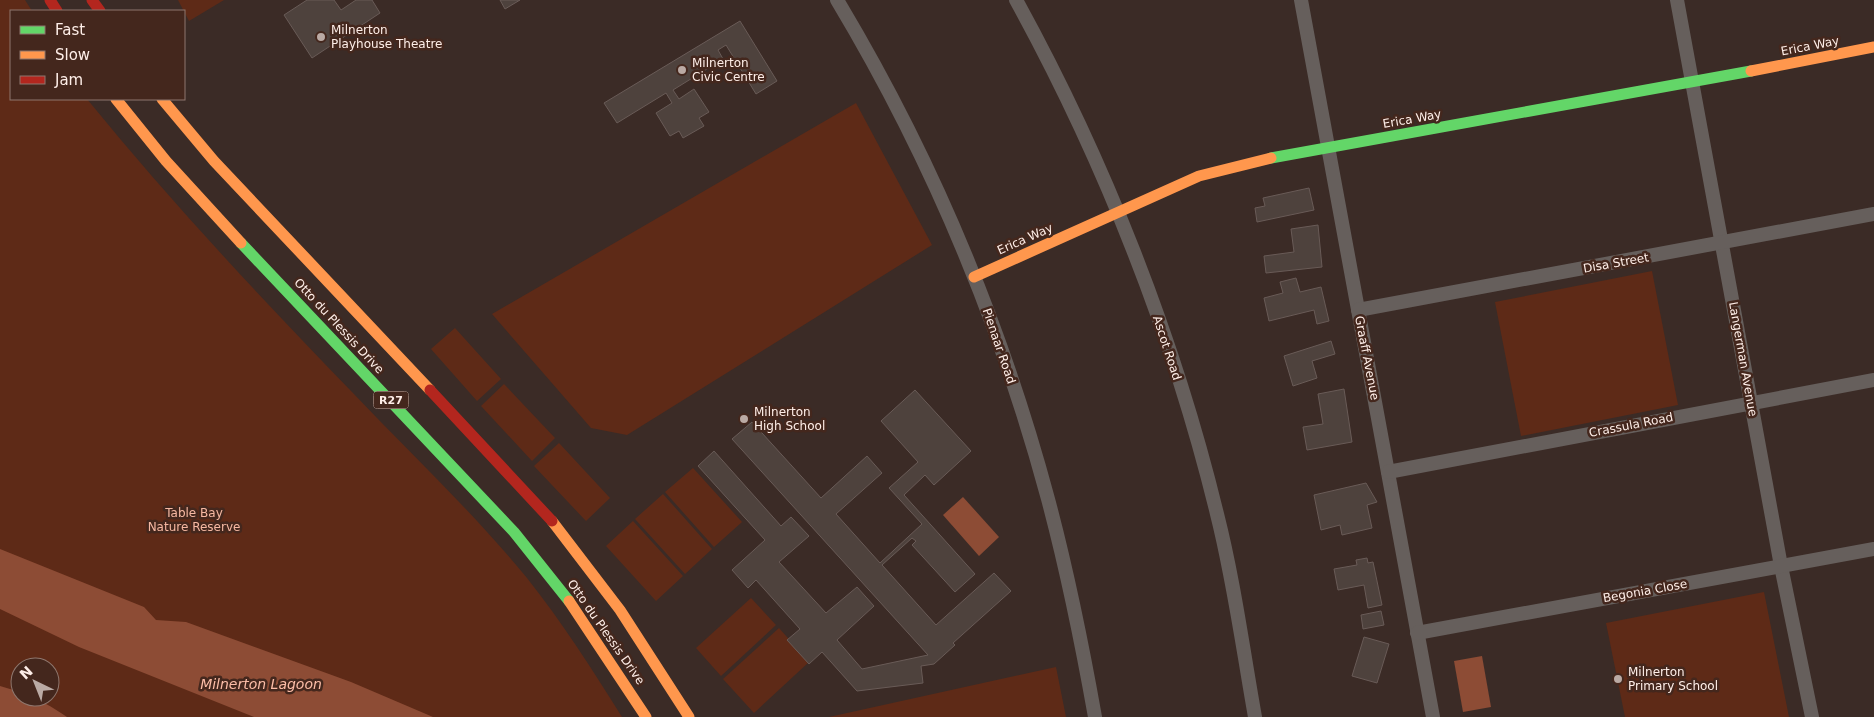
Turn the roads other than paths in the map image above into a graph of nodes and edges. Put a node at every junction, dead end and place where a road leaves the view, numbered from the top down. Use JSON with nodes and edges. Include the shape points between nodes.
{"nodes":[{"id":1,"x":837,"y":0,"type":"edge"},
{"id":2,"x":1016,"y":0,"type":"edge"},
{"id":3,"x":1301,"y":0,"type":"edge"},
{"id":4,"x":1677,"y":0,"type":"edge"},
{"id":5,"x":1874,"y":48,"type":"edge"},
{"id":6,"x":1693,"y":83,"type":"junction"},
{"id":7,"x":117,"y":100,"type":"edge"},
{"id":8,"x":163,"y":100,"type":"edge"},
{"id":9,"x":1327,"y":148,"type":"junction"},
{"id":10,"x":1117,"y":212,"type":"junction"},
{"id":11,"x":1874,"y":214,"type":"edge"},
{"id":12,"x":1722,"y":244,"type":"junction"},
{"id":13,"x":974,"y":276,"type":"junction"},
{"id":14,"x":1358,"y":310,"type":"junction"},
{"id":15,"x":1874,"y":380,"type":"edge"},
{"id":16,"x":1751,"y":402,"type":"junction"},
{"id":17,"x":1388,"y":472,"type":"junction"},
{"id":18,"x":1874,"y":549,"type":"edge"},
{"id":19,"x":1781,"y":566,"type":"junction"},
{"id":20,"x":1417,"y":633,"type":"junction"},
{"id":21,"x":646,"y":717,"type":"edge"},
{"id":22,"x":689,"y":717,"type":"edge"},
{"id":23,"x":1095,"y":717,"type":"edge"},
{"id":24,"x":1255,"y":717,"type":"edge"},
{"id":25,"x":1433,"y":717,"type":"edge"},
{"id":26,"x":1812,"y":717,"type":"edge"}],
"edges":[{"from":1,"to":13,"type":"street","name":"Pienaar Road","via":[[894,102]]},
{"from":2,"to":10,"type":"street","name":"Ascot Road","via":[[1044,50]]},
{"from":3,"to":9,"type":"street","name":"Graaff Avenue"},
{"from":4,"to":6,"type":"street","name":"Langerman Avenue"},
{"from":5,"to":6,"type":"main road","name":"Erica Way"},
{"from":6,"to":9,"type":"main road","name":"Erica Way"},
{"from":6,"to":12,"type":"street","name":"Langerman Avenue"},
{"from":7,"to":21,"type":"main road","name":"Otto du Plessis Drive","number":"R27","via":[[206,206],[514,532],[580,615]]},
{"from":8,"to":22,"type":"main road","name":"Otto du Plessis Drive","number":"R27","via":[[214,161],[546,514],[626,617]]},
{"from":9,"to":10,"type":"main road","name":"Erica Way","via":[[1224,168]]},
{"from":9,"to":14,"type":"street","name":"Graaff Avenue"},
{"from":10,"to":13,"type":"main road","name":"Erica Way"},
{"from":10,"to":24,"type":"street","name":"Ascot Road","via":[[1137,258],[1201,450],[1218,516]]},
{"from":11,"to":12,"type":"street","name":"Disa Street"},
{"from":12,"to":14,"type":"street","name":"Disa Street"},
{"from":12,"to":16,"type":"street","name":"Langerman Avenue"},
{"from":13,"to":23,"type":"street","name":"Pienaar Road","via":[[1010,374],[1048,499]]},
{"from":14,"to":17,"type":"street","name":"Graaff Avenue"},
{"from":15,"to":16,"type":"street","name":"Crassula Road"},
{"from":16,"to":17,"type":"street","name":"Crassula Road"},
{"from":16,"to":19,"type":"street","name":"Langerman Avenue"},
{"from":17,"to":20,"type":"street","name":"Graaff Avenue"},
{"from":18,"to":19,"type":"street","name":"Begonia Close"},
{"from":19,"to":20,"type":"street","name":"Begonia Close"},
{"from":19,"to":26,"type":"street","name":"Langerman Avenue"},
{"from":20,"to":25,"type":"street","name":"Graaff Avenue"}]}
